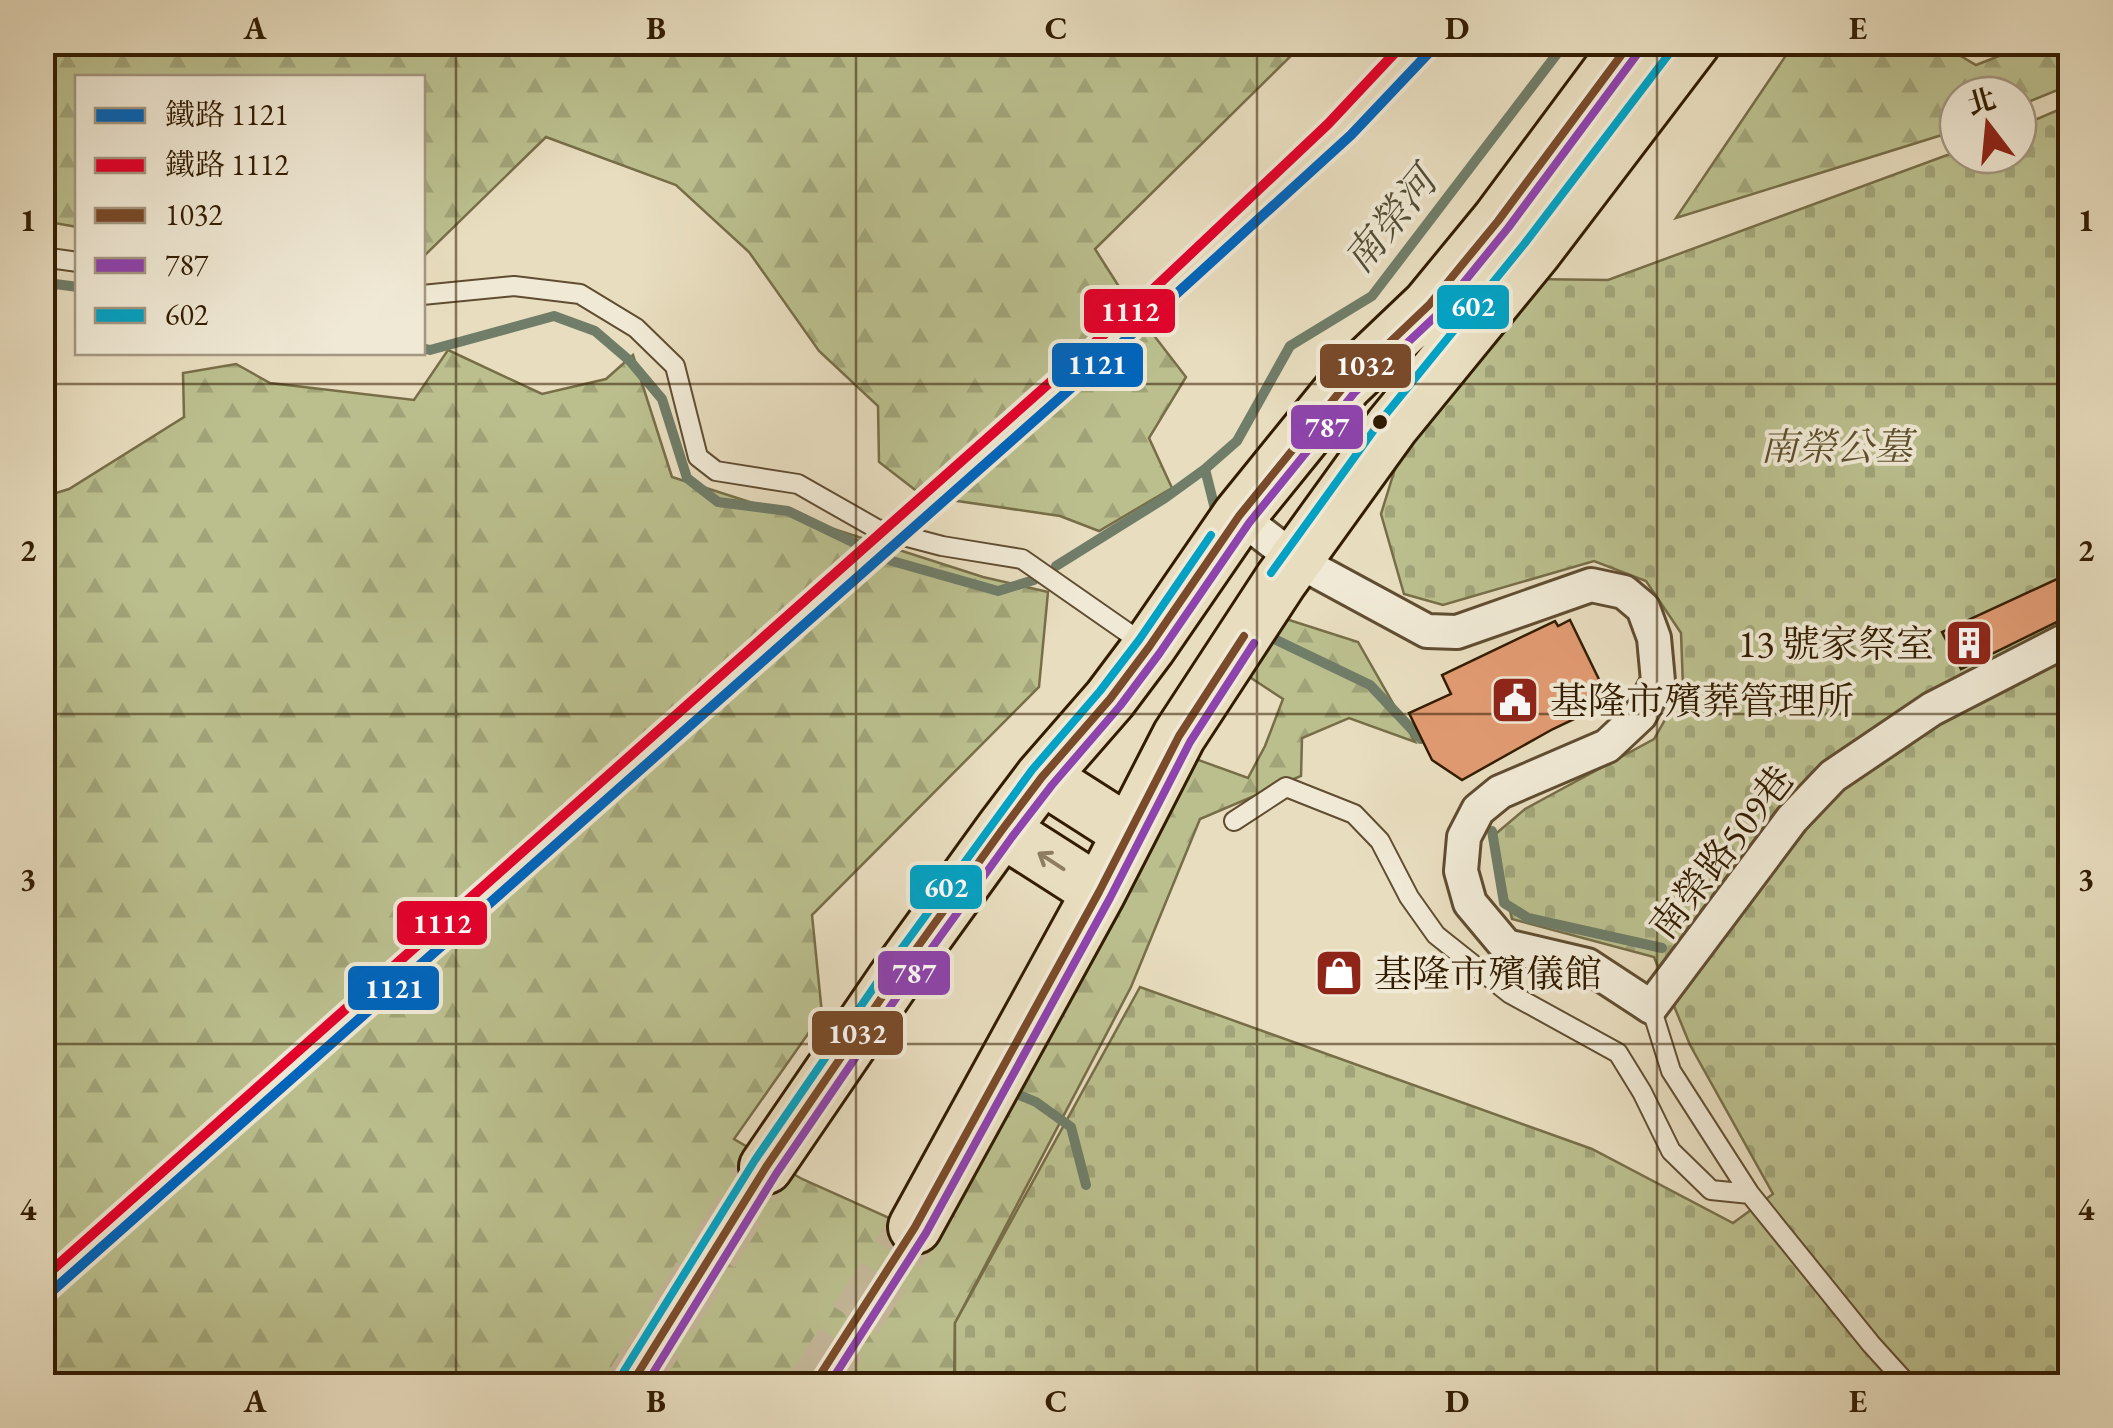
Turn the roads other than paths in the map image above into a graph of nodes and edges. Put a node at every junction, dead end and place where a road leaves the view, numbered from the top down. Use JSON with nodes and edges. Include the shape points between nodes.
{"nodes":[{"id":1,"x":1631,"y":42,"type":"edge"},
{"id":2,"x":1694,"y":42,"type":"edge"},
{"id":3,"x":42,"y":257,"type":"edge"},
{"id":4,"x":75,"y":262,"type":"edge"},
{"id":5,"x":425,"y":296,"type":"edge"},
{"id":6,"x":1239,"y":516,"type":"junction"},
{"id":7,"x":1296,"y":560,"type":"junction"},
{"id":8,"x":2070,"y":638,"type":"edge"},
{"id":9,"x":1149,"y":647,"type":"junction"},
{"id":10,"x":1042,"y":777,"type":"junction"},
{"id":11,"x":1234,"y":821,"type":"dead end"},
{"id":12,"x":1002,"y":830,"type":"junction"},
{"id":13,"x":1128,"y":832,"type":"junction"},
{"id":14,"x":1099,"y":892,"type":"junction"},
{"id":15,"x":1650,"y":1006,"type":"junction"},
{"id":16,"x":766,"y":1168,"type":"tunnel mouth"},
{"id":17,"x":1750,"y":1194,"type":"junction"},
{"id":18,"x":915,"y":1227,"type":"tunnel mouth"},
{"id":19,"x":1909,"y":1386,"type":"edge"}],
"edges":[{"from":1,"to":6,"type":"main road","via":[[1429,305],[1346,384]]},
{"from":2,"to":7,"type":"main road","via":[[1392,426]]},
{"from":3,"to":4,"type":"lane"},
{"from":5,"to":9,"type":"lane","via":[[514,286],[580,294],[636,328],[675,366],[698,457],[716,471],[798,484],[877,529],[1022,559]]},
{"from":6,"to":7,"type":"street"},
{"from":6,"to":9,"type":"main road"},
{"from":7,"to":13,"type":"main road","via":[[1179,736]]},
{"from":7,"to":15,"type":"street","via":[[1426,631],[1457,632],[1591,585],[1624,592],[1643,608],[1658,682],[1640,715],[1607,746],[1500,792],[1478,810],[1464,837],[1460,872],[1470,903],[1506,946],[1588,964]]},
{"from":8,"to":15,"type":"street","name":"南榮路509巷","via":[[1932,708],[1833,776],[1792,819]]},
{"from":9,"to":10,"type":"main road"},
{"from":10,"to":12,"type":"main road"},
{"from":10,"to":13,"type":"main road"},
{"from":11,"to":17,"type":"lane","via":[[1286,788],[1354,814],[1380,841],[1436,935],[1509,993],[1618,1053],[1671,1151],[1711,1190]]},
{"from":14,"to":12,"type":"main road","one_way":true},
{"from":12,"to":16,"type":"main road"},
{"from":13,"to":14,"type":"main road"},
{"from":14,"to":18,"type":"main road"},
{"from":15,"to":17,"type":"lane","via":[[1671,1071]]},
{"from":17,"to":19,"type":"lane"}]}
